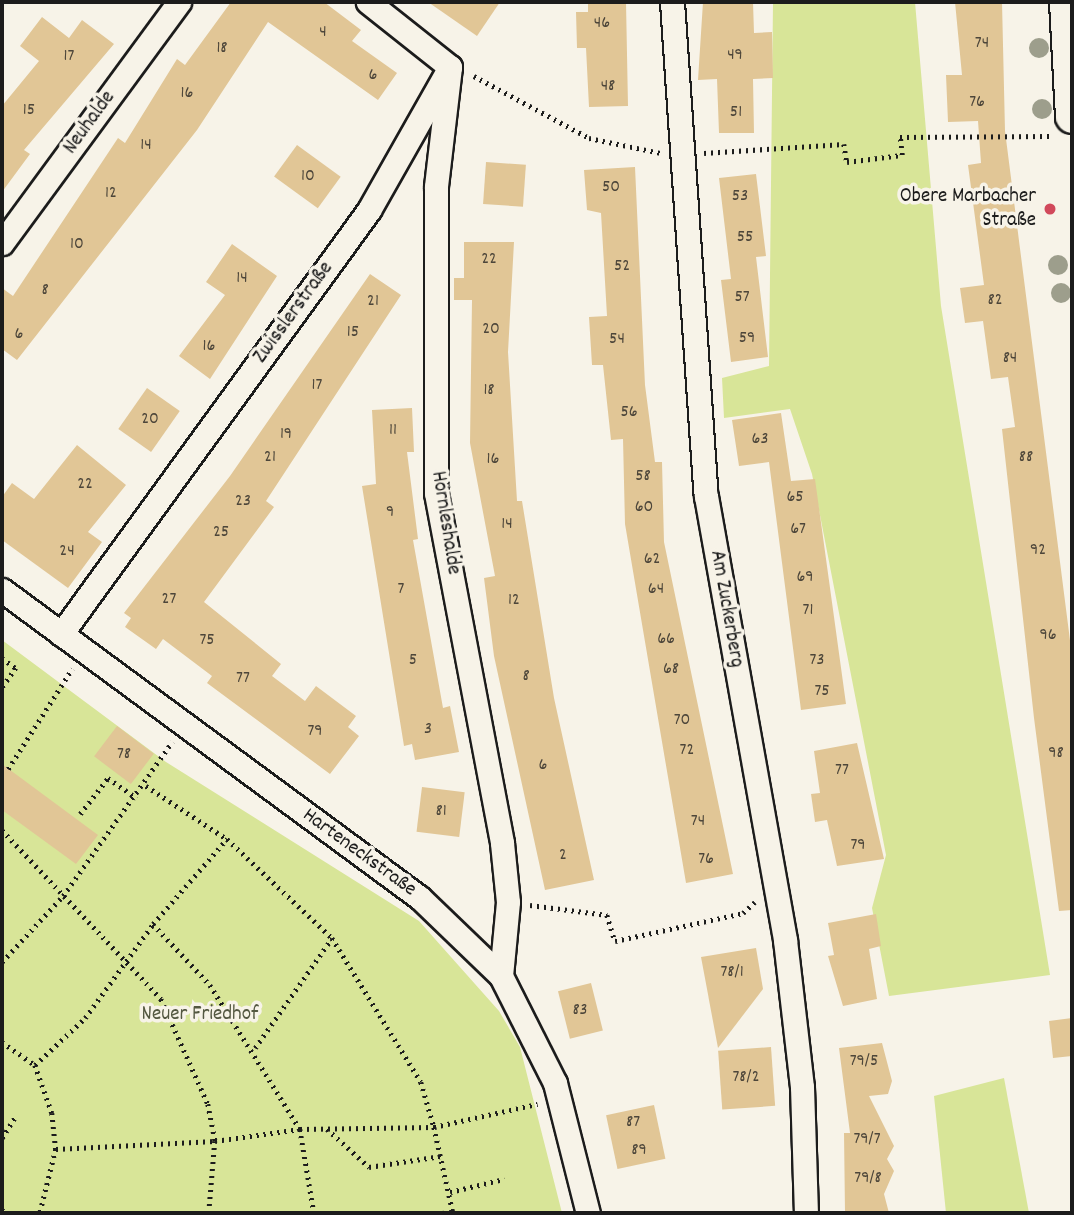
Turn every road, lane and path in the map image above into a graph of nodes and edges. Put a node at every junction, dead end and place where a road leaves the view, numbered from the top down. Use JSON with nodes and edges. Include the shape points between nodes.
{"nodes":[{"id":1,"x":179,"y":2,"type":"edge"},
{"id":2,"x":368,"y":2,"type":"edge"},
{"id":3,"x":672,"y":2,"type":"edge"},
{"id":4,"x":1066,"y":2,"type":"edge"},
{"id":5,"x":450,"y":67,"type":"junction"},
{"id":6,"x":1066,"y":126,"type":"edge"},
{"id":7,"x":681,"y":154,"type":"junction"},
{"id":8,"x":2,"y":243,"type":"edge"},
{"id":9,"x":2,"y":590,"type":"edge"},
{"id":10,"x":61,"y":634,"type":"junction"},
{"id":11,"x":84,"y":650,"type":"junction"},
{"id":12,"x":2,"y":658,"type":"edge"},
{"id":13,"x":2,"y":688,"type":"edge"},
{"id":14,"x":183,"y":723,"type":"junction"},
{"id":15,"x":8,"y":769,"type":"dead end"},
{"id":16,"x":146,"y":786,"type":"junction"},
{"id":17,"x":137,"y":798,"type":"junction"},
{"id":18,"x":80,"y":814,"type":"dead end"},
{"id":19,"x":2,"y":831,"type":"edge"},
{"id":20,"x":227,"y":839,"type":"junction"},
{"id":21,"x":775,"y":883,"type":"junction"},
{"id":22,"x":63,"y":895,"type":"junction"},
{"id":23,"x":508,"y":902,"type":"junction"},
{"id":24,"x":153,"y":924,"type":"junction"},
{"id":25,"x":332,"y":938,"type":"junction"},
{"id":26,"x":2,"y":962,"type":"edge"},
{"id":27,"x":122,"y":963,"type":"junction"},
{"id":28,"x":501,"y":976,"type":"junction"},
{"id":29,"x":2,"y":1042,"type":"edge"},
{"id":30,"x":254,"y":1048,"type":"junction"},
{"id":31,"x":35,"y":1065,"type":"junction"},
{"id":32,"x":539,"y":1104,"type":"dead end"},
{"id":33,"x":15,"y":1117,"type":"dead end"},
{"id":34,"x":435,"y":1127,"type":"junction"},
{"id":35,"x":300,"y":1129,"type":"junction"},
{"id":36,"x":326,"y":1129,"type":"junction"},
{"id":37,"x":2,"y":1138,"type":"edge"},
{"id":38,"x":215,"y":1141,"type":"junction"},
{"id":39,"x":56,"y":1149,"type":"junction"},
{"id":40,"x":441,"y":1156,"type":"junction"},
{"id":41,"x":504,"y":1179,"type":"dead end"},
{"id":42,"x":450,"y":1192,"type":"junction"},
{"id":43,"x":2,"y":1210,"type":"edge"},
{"id":44,"x":453,"y":1212,"type":"edge"},
{"id":45,"x":7,"y":1213,"type":"edge"},
{"id":46,"x":40,"y":1213,"type":"edge"},
{"id":47,"x":209,"y":1213,"type":"edge"},
{"id":48,"x":314,"y":1213,"type":"edge"},
{"id":49,"x":443,"y":1213,"type":"edge"},
{"id":50,"x":588,"y":1213,"type":"edge"},
{"id":51,"x":806,"y":1213,"type":"edge"}],
"edges":[{"from":1,"to":8,"type":"street","name":"Neuhalde"},
{"from":2,"to":5,"type":"street"},
{"from":3,"to":7,"type":"street","name":"Am Zuckerberg"},
{"from":4,"to":6,"type":"main road"},
{"from":5,"to":7,"type":"path","via":[[589,138]]},
{"from":5,"to":10,"type":"street","name":"Zwisslerstraße","via":[[369,210]]},
{"from":5,"to":23,"type":"street","name":"Hörnleshalde","via":[[436,187],[436,493]]},
{"from":6,"to":7,"type":"path","via":[[900,137],[902,155],[847,162],[844,144]]},
{"from":7,"to":21,"type":"street","name":"Am Zuckerberg","via":[[706,496]]},
{"from":9,"to":10,"type":"street","name":"Harteneckstraße"},
{"from":10,"to":11,"type":"street","name":"Harteneckstraße"},
{"from":11,"to":14,"type":"street","name":"Harteneckstraße"},
{"from":11,"to":15,"type":"path"},
{"from":12,"to":13,"type":"path","via":[[16,668]]},
{"from":14,"to":16,"type":"path"},
{"from":14,"to":28,"type":"street","name":"Harteneckstraße","via":[[420,898]]},
{"from":16,"to":17,"type":"path"},
{"from":16,"to":20,"type":"path"},
{"from":17,"to":18,"type":"path","via":[[108,778]]},
{"from":17,"to":22,"type":"path"},
{"from":19,"to":22,"type":"path"},
{"from":20,"to":24,"type":"path"},
{"from":20,"to":25,"type":"path"},
{"from":21,"to":23,"type":"path","via":[[743,913],[615,941],[607,915]]},
{"from":21,"to":51,"type":"street","name":"Am Zuckerberg","via":[[802,1087]]},
{"from":22,"to":26,"type":"path"},
{"from":22,"to":27,"type":"path"},
{"from":23,"to":28,"type":"street","name":"Hörnleshalde"},
{"from":24,"to":27,"type":"path"},
{"from":24,"to":30,"type":"path","via":[[210,985]]},
{"from":25,"to":30,"type":"path"},
{"from":25,"to":34,"type":"path","via":[[421,1082]]},
{"from":27,"to":31,"type":"path","via":[[59,1049]]},
{"from":27,"to":38,"type":"path","via":[[161,999],[192,1058]]},
{"from":28,"to":50,"type":"street","name":"Harteneckstraße","via":[[555,1083]]},
{"from":29,"to":31,"type":"path"},
{"from":30,"to":35,"type":"path"},
{"from":31,"to":39,"type":"path"},
{"from":32,"to":34,"type":"path"},
{"from":33,"to":37,"type":"path"},
{"from":34,"to":36,"type":"path"},
{"from":34,"to":40,"type":"path"},
{"from":35,"to":36,"type":"path"},
{"from":35,"to":38,"type":"path"},
{"from":35,"to":48,"type":"path"},
{"from":36,"to":40,"type":"path","via":[[369,1167]]},
{"from":38,"to":39,"type":"path"},
{"from":38,"to":47,"type":"path"},
{"from":39,"to":46,"type":"path"},
{"from":40,"to":42,"type":"path"},
{"from":41,"to":42,"type":"path"},
{"from":42,"to":44,"type":"path"},
{"from":43,"to":45,"type":"path"},
{"from":44,"to":49,"type":"path"}]}
